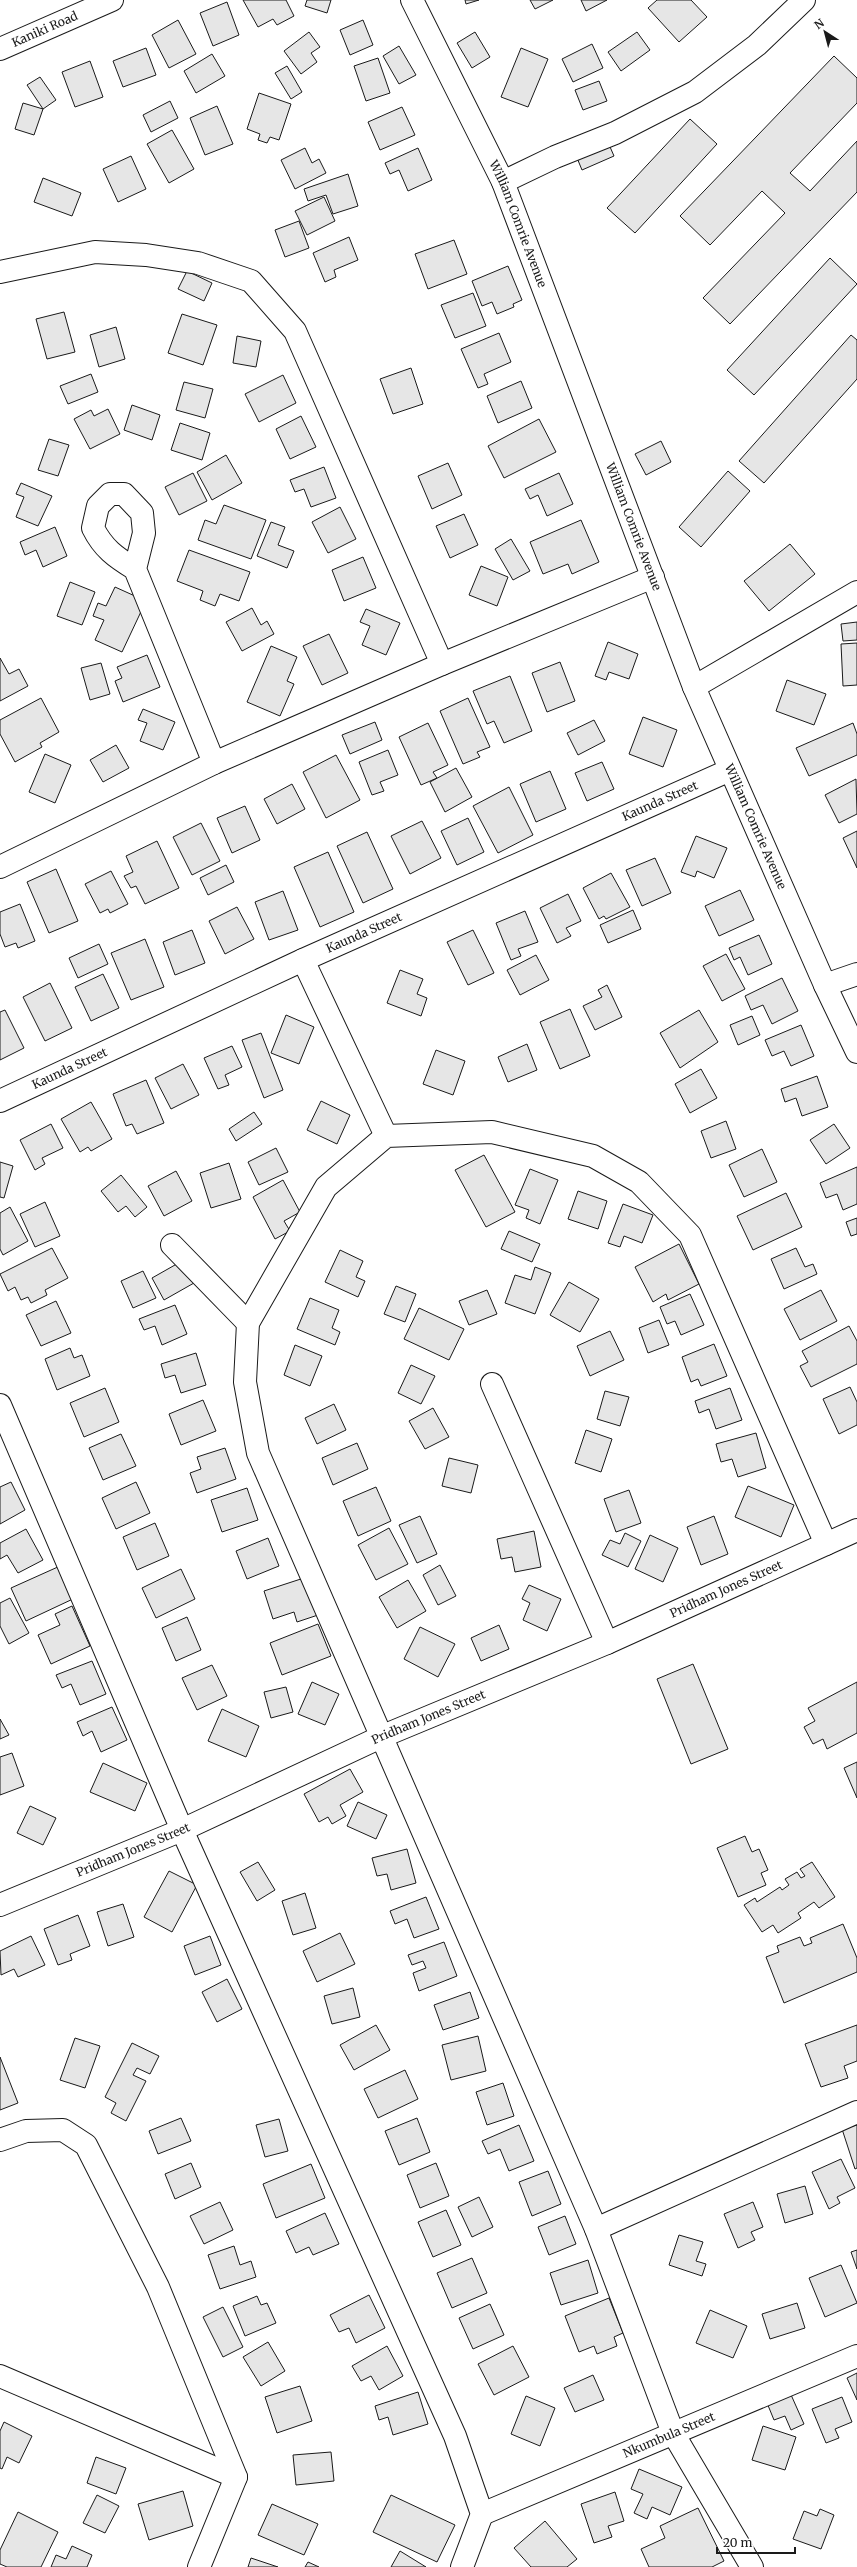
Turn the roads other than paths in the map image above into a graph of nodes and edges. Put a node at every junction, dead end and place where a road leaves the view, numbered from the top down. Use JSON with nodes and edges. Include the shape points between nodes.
{"nodes":[{"id":1,"x":112,"y":0,"type":"edge"},
{"id":2,"x":412,"y":0,"type":"edge"},
{"id":3,"x":804,"y":0,"type":"edge"},
{"id":4,"x":0,"y":49,"type":"edge"},
{"id":5,"x":502,"y":182,"type":"junction"},
{"id":6,"x":0,"y":272,"type":"edge"},
{"id":7,"x":135,"y":569,"type":"dead end"},
{"id":8,"x":653,"y":577,"type":"junction"},
{"id":9,"x":857,"y":592,"type":"edge"},
{"id":10,"x":442,"y":664,"type":"junction"},
{"id":11,"x":694,"y":688,"type":"junction"},
{"id":12,"x":214,"y":763,"type":"junction"},
{"id":13,"x":730,"y":770,"type":"junction"},
{"id":14,"x":0,"y":867,"type":"edge"},
{"id":15,"x":303,"y":960,"type":"junction"},
{"id":16,"x":857,"y":974,"type":"edge"},
{"id":17,"x":825,"y":985,"type":"junction"},
{"id":18,"x":857,"y":1052,"type":"edge"},
{"id":19,"x":0,"y":1101,"type":"edge"},
{"id":20,"x":386,"y":1136,"type":"junction"},
{"id":21,"x":172,"y":1245,"type":"dead end"},
{"id":22,"x":248,"y":1323,"type":"junction"},
{"id":23,"x":492,"y":1384,"type":"dead end"},
{"id":24,"x":0,"y":1405,"type":"edge"},
{"id":25,"x":857,"y":1530,"type":"edge"},
{"id":26,"x":826,"y":1544,"type":"junction"},
{"id":27,"x":607,"y":1643,"type":"junction"},
{"id":28,"x":383,"y":1736,"type":"junction"},
{"id":29,"x":182,"y":1830,"type":"junction"},
{"id":30,"x":0,"y":1905,"type":"edge"},
{"id":31,"x":857,"y":2112,"type":"edge"},
{"id":32,"x":0,"y":2140,"type":"edge"},
{"id":33,"x":596,"y":2229,"type":"junction"},
{"id":34,"x":857,"y":2356,"type":"edge"},
{"id":35,"x":0,"y":2376,"type":"edge"},
{"id":36,"x":672,"y":2433,"type":"junction"},
{"id":37,"x":236,"y":2478,"type":"junction"},
{"id":38,"x":482,"y":2514,"type":"junction"},
{"id":39,"x":199,"y":2567,"type":"edge"},
{"id":40,"x":462,"y":2567,"type":"edge"},
{"id":41,"x":752,"y":2567,"type":"edge"}],
"edges":[{"from":1,"to":4,"type":"street","name":"Kaniki Road"},
{"from":2,"to":5,"type":"street","name":"William Comrie Avenue"},
{"from":3,"to":5,"type":"street","via":[[758,45],[695,92],[615,133],[555,156]]},
{"from":5,"to":8,"type":"street","name":"William Comrie Avenue"},
{"from":6,"to":10,"type":"street","via":[[95,252],[146,255],[198,263],[251,281],[295,331]]},
{"from":7,"to":12,"type":"street"},
{"from":8,"to":10,"type":"street"},
{"from":8,"to":11,"type":"street","name":"William Comrie Avenue"},
{"from":9,"to":11,"type":"street"},
{"from":10,"to":12,"type":"street"},
{"from":11,"to":13,"type":"street","name":"William Comrie Avenue"},
{"from":12,"to":14,"type":"street"},
{"from":13,"to":15,"type":"street","name":"Kaunda Street"},
{"from":13,"to":17,"type":"street","name":"William Comrie Avenue"},
{"from":15,"to":19,"type":"street","name":"Kaunda Street"},
{"from":15,"to":20,"type":"street"},
{"from":16,"to":17,"type":"street"},
{"from":17,"to":18,"type":"street","name":"William Comrie Avenue"},
{"from":20,"to":22,"type":"street","via":[[326,1187]]},
{"from":20,"to":26,"type":"street","via":[[492,1132],[593,1156],[639,1182],[690,1235]]},
{"from":21,"to":22,"type":"street"},
{"from":22,"to":28,"type":"street","via":[[245,1382],[258,1453]]},
{"from":23,"to":27,"type":"street"},
{"from":24,"to":29,"type":"street"},
{"from":25,"to":26,"type":"street","name":"Pridham Jones Street"},
{"from":26,"to":27,"type":"street","name":"Pridham Jones Street"},
{"from":27,"to":28,"type":"street","name":"Pridham Jones Street"},
{"from":28,"to":29,"type":"street","name":"Pridham Jones Street"},
{"from":28,"to":33,"type":"street"},
{"from":29,"to":30,"type":"street","name":"Pridham Jones Street"},
{"from":29,"to":38,"type":"street","via":[[455,2436]]},
{"from":31,"to":33,"type":"street"},
{"from":32,"to":37,"type":"street","via":[[26,2131],[63,2130],[86,2145],[158,2287]]},
{"from":33,"to":36,"type":"street"},
{"from":34,"to":36,"type":"street","name":"Nkumbula Street"},
{"from":35,"to":37,"type":"street"},
{"from":36,"to":38,"type":"street","name":"Nkumbula Street"},
{"from":36,"to":41,"type":"street"},
{"from":37,"to":39,"type":"street"},
{"from":38,"to":40,"type":"street"}]}
